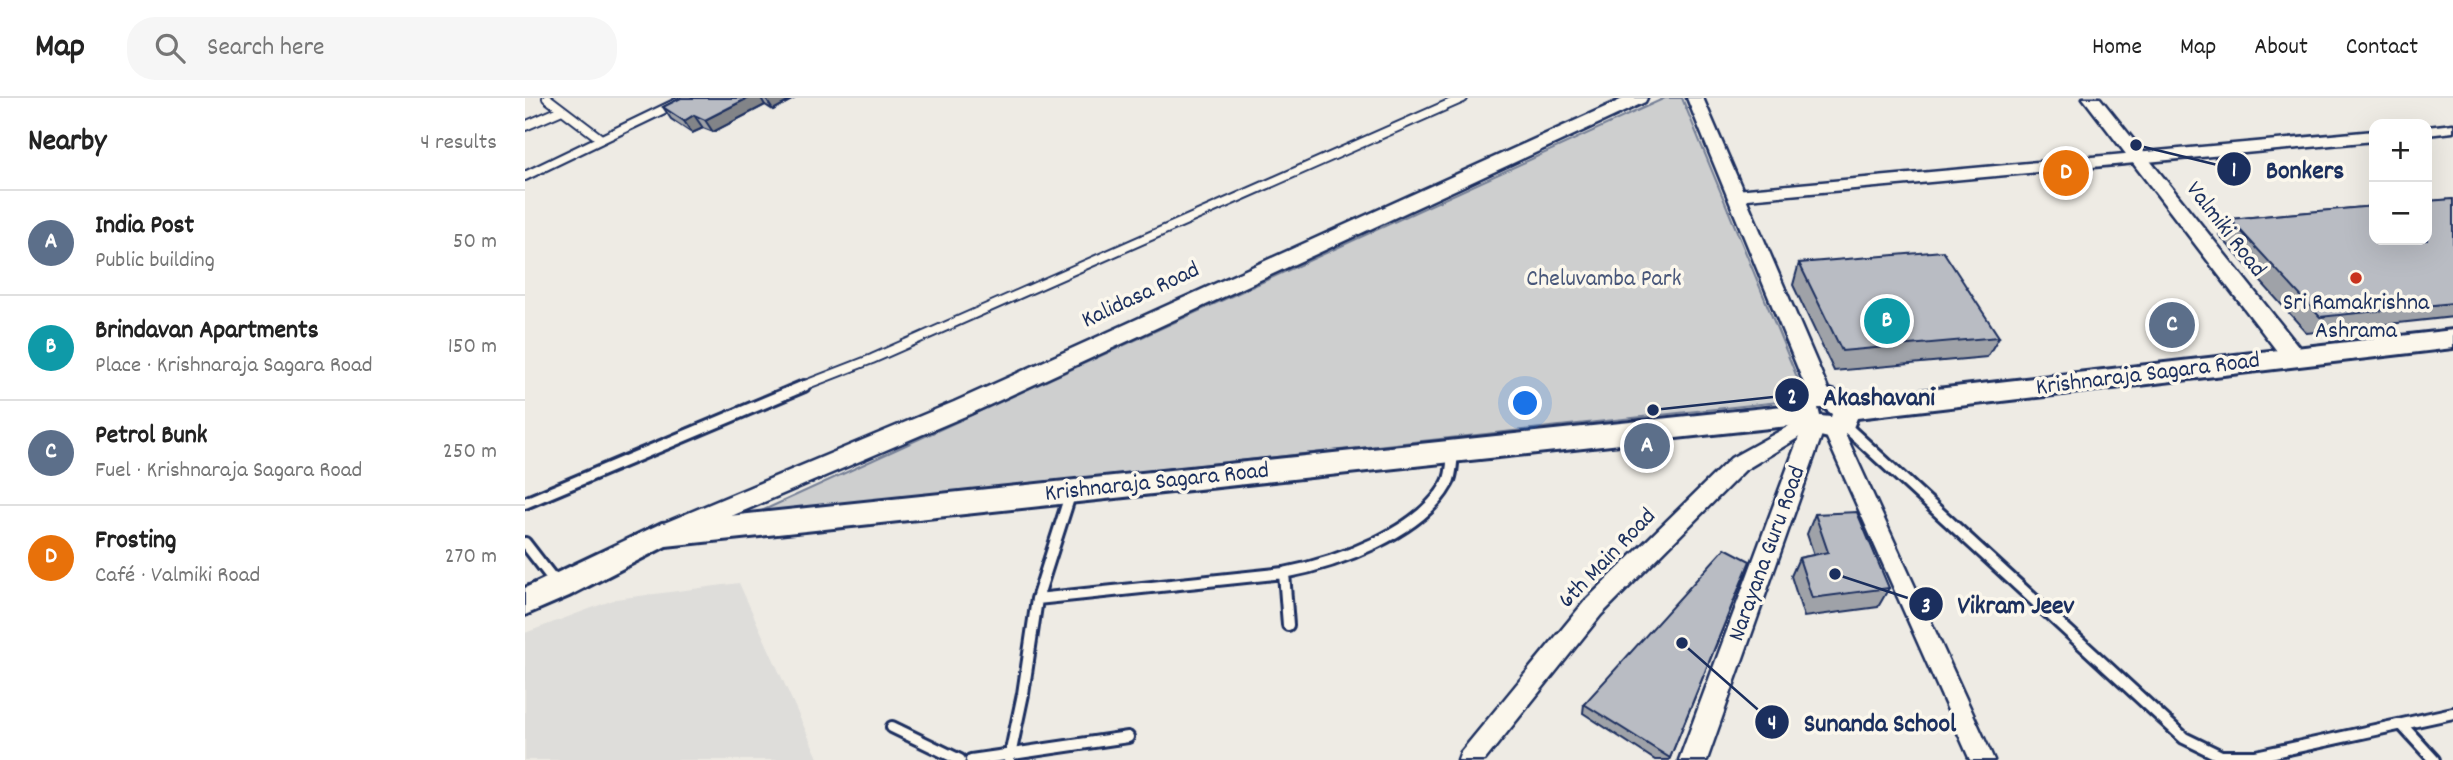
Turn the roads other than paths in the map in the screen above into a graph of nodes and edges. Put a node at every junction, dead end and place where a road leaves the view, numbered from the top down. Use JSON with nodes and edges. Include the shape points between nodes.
{"nodes":[{"id":1,"x":547,"y":98,"type":"edge"},
{"id":2,"x":687,"y":98,"type":"edge"},
{"id":3,"x":1463,"y":98,"type":"edge"},
{"id":4,"x":1639,"y":98,"type":"edge"},
{"id":5,"x":1695,"y":98,"type":"edge"},
{"id":6,"x":2091,"y":98,"type":"edge"},
{"id":7,"x":562,"y":110,"type":"junction"},
{"id":8,"x":525,"y":126,"type":"edge"},
{"id":9,"x":2453,"y":128,"type":"edge"},
{"id":10,"x":2432,"y":130,"type":"edge"},
{"id":11,"x":2369,"y":136,"type":"edge"},
{"id":12,"x":601,"y":139,"type":"junction"},
{"id":13,"x":2138,"y":159,"type":"junction"},
{"id":14,"x":525,"y":176,"type":"edge"},
{"id":15,"x":1736,"y":195,"type":"junction"},
{"id":16,"x":2453,"y":339,"type":"edge"},
{"id":17,"x":2295,"y":358,"type":"junction"},
{"id":18,"x":1824,"y":418,"type":"junction"},
{"id":19,"x":1453,"y":451,"type":"junction"},
{"id":20,"x":1071,"y":492,"type":"junction"},
{"id":21,"x":525,"y":503,"type":"edge"},
{"id":22,"x":662,"y":535,"type":"junction"},
{"id":23,"x":525,"y":542,"type":"edge"},
{"id":24,"x":1284,"y":573,"type":"junction"},
{"id":25,"x":559,"y":587,"type":"junction"},
{"id":26,"x":1037,"y":598,"type":"junction"},
{"id":27,"x":525,"y":602,"type":"edge"},
{"id":28,"x":1288,"y":625,"type":"dead end"},
{"id":29,"x":2453,"y":713,"type":"edge"},
{"id":30,"x":2402,"y":725,"type":"junction"},
{"id":31,"x":893,"y":727,"type":"dead end"},
{"id":32,"x":1128,"y":737,"type":"dead end"},
{"id":33,"x":1011,"y":756,"type":"edge"},
{"id":34,"x":960,"y":760,"type":"edge"},
{"id":35,"x":971,"y":760,"type":"edge"},
{"id":36,"x":1470,"y":760,"type":"edge"},
{"id":37,"x":1693,"y":760,"type":"edge"},
{"id":38,"x":1982,"y":760,"type":"edge"},
{"id":39,"x":2434,"y":760,"type":"edge"}],
"edges":[{"from":1,"to":7,"type":"lane"},
{"from":2,"to":12,"type":"lane"},
{"from":3,"to":21,"type":"lane","via":[[872,359]]},
{"from":4,"to":22,"type":"street","name":"Kalidasa Road","via":[[962,408]]},
{"from":5,"to":15,"type":"street"},
{"from":6,"to":13,"type":"street","name":"Valmiki Road"},
{"from":7,"to":8,"type":"lane"},
{"from":7,"to":12,"type":"lane"},
{"from":9,"to":10,"type":"street"},
{"from":11,"to":13,"type":"street"},
{"from":12,"to":14,"type":"lane"},
{"from":13,"to":15,"type":"street"},
{"from":13,"to":17,"type":"street","name":"Valmiki Road"},
{"from":15,"to":18,"type":"street"},
{"from":16,"to":17,"type":"main road","name":"Krishnaraja Sagara Road"},
{"from":17,"to":18,"type":"main road","name":"Krishnaraja Sagara Road"},
{"from":18,"to":19,"type":"main road","name":"Krishnaraja Sagara Road"},
{"from":18,"to":30,"type":"lane","via":[[2184,738],[2221,756],[2256,756]]},
{"from":18,"to":36,"type":"street","name":"6th Main Road","via":[[1738,464],[1593,608]]},
{"from":18,"to":37,"type":"street","name":"Narayana Guru Road"},
{"from":18,"to":38,"type":"street"},
{"from":19,"to":20,"type":"main road","name":"Krishnaraja Sagara Road"},
{"from":19,"to":24,"type":"lane","via":[[1449,482],[1426,513],[1324,565]]},
{"from":20,"to":22,"type":"main road","name":"Krishnaraja Sagara Road"},
{"from":20,"to":26,"type":"lane"},
{"from":22,"to":25,"type":"main road","name":"Krishnaraja Sagara Road"},
{"from":23,"to":25,"type":"lane"},
{"from":24,"to":26,"type":"lane"},
{"from":24,"to":28,"type":"lane"},
{"from":25,"to":27,"type":"main road","name":"Krishnaraja Sagara Road"},
{"from":26,"to":33,"type":"lane"},
{"from":29,"to":30,"type":"lane"},
{"from":30,"to":39,"type":"lane"},
{"from":31,"to":34,"type":"lane"},
{"from":32,"to":33,"type":"lane"},
{"from":33,"to":35,"type":"lane"}]}
